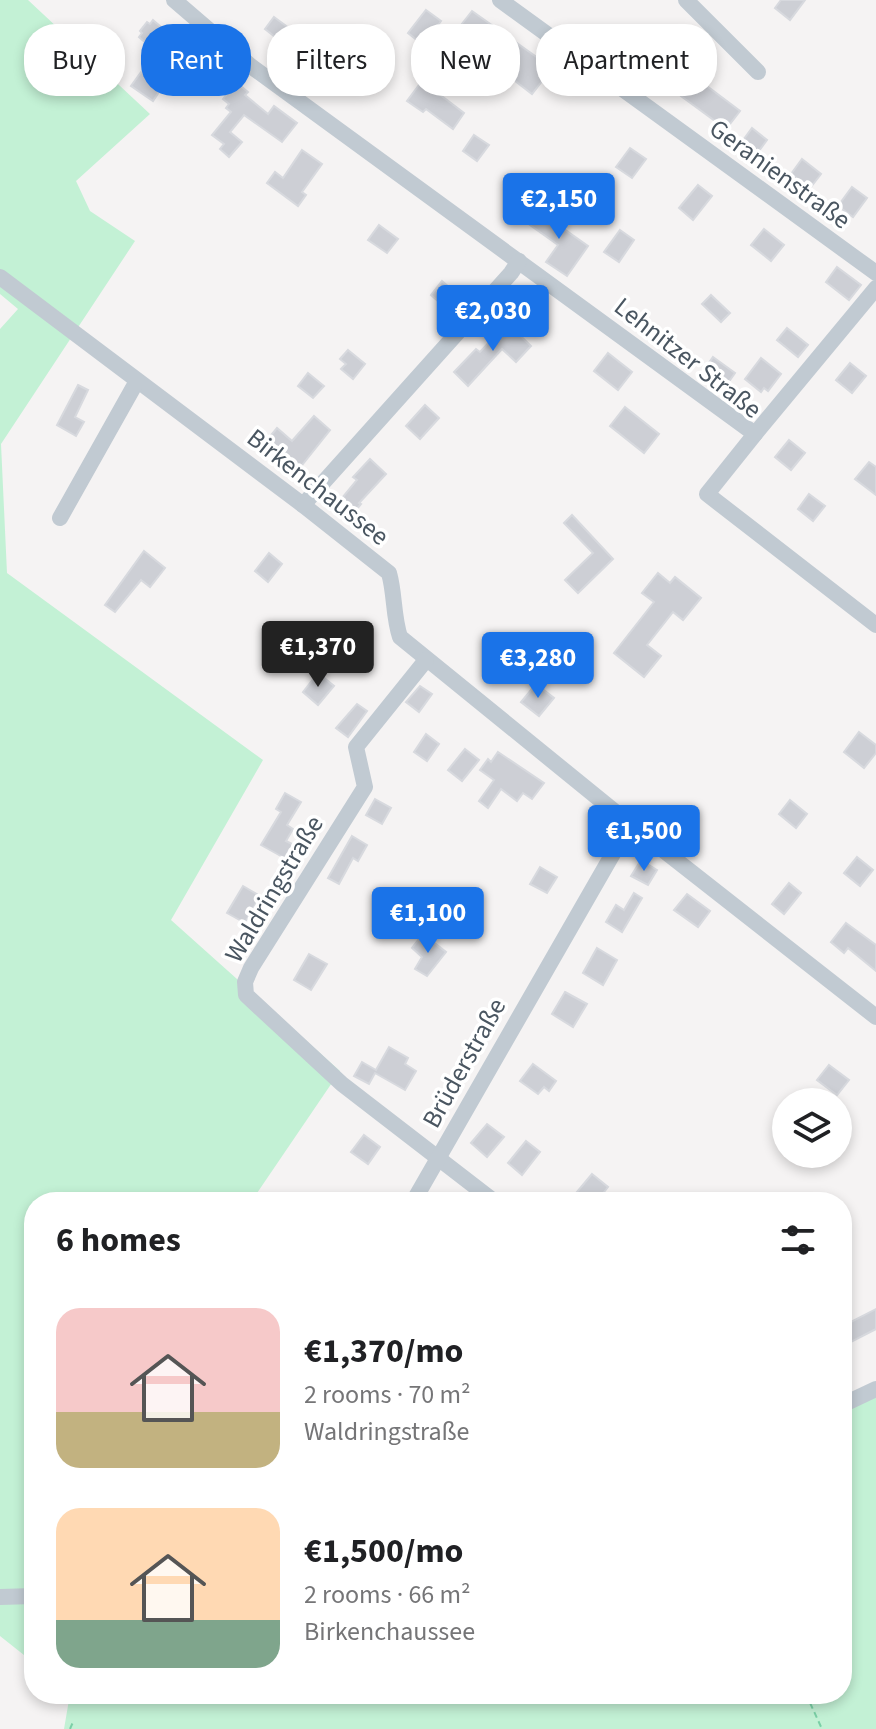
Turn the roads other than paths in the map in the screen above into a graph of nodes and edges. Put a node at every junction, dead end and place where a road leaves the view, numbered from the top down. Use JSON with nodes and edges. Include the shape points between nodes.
{"nodes":[{"id":1,"x":174,"y":0,"type":"edge"},
{"id":2,"x":500,"y":0,"type":"edge"},
{"id":3,"x":686,"y":0,"type":"edge"},
{"id":4,"x":758,"y":72,"type":"dead end"},
{"id":5,"x":519,"y":261,"type":"junction"},
{"id":6,"x":876,"y":273,"type":"edge"},
{"id":7,"x":0,"y":277,"type":"edge"},
{"id":8,"x":876,"y":288,"type":"edge"},
{"id":9,"x":137,"y":381,"type":"junction"},
{"id":10,"x":755,"y":434,"type":"junction"},
{"id":11,"x":303,"y":505,"type":"junction"},
{"id":12,"x":60,"y":518,"type":"dead end"},
{"id":13,"x":876,"y":625,"type":"edge"},
{"id":14,"x":426,"y":660,"type":"junction"},
{"id":15,"x":630,"y":824,"type":"junction"},
{"id":16,"x":876,"y":1017,"type":"edge"},
{"id":17,"x":438,"y":1159,"type":"junction"},
{"id":18,"x":419,"y":1192,"type":"edge"},
{"id":19,"x":482,"y":1192,"type":"edge"},
{"id":20,"x":876,"y":1389,"type":"edge"},
{"id":21,"x":852,"y":1400,"type":"edge"},
{"id":22,"x":24,"y":1596,"type":"edge"},
{"id":23,"x":0,"y":1597,"type":"edge"}],
"edges":[{"from":1,"to":5,"type":"street","name":"Lehnitzer Straße","via":[[252,67]]},
{"from":2,"to":6,"type":"street","name":"Geranienstraße"},
{"from":3,"to":4,"type":"street"},
{"from":5,"to":10,"type":"street","name":"Lehnitzer Straße"},
{"from":5,"to":11,"type":"street"},
{"from":7,"to":9,"type":"street","name":"Birkenchaussee"},
{"from":8,"to":10,"type":"street"},
{"from":9,"to":11,"type":"street","name":"Birkenchaussee"},
{"from":9,"to":12,"type":"street"},
{"from":10,"to":13,"type":"street","name":"Lehnitzer Straße","via":[[707,494]]},
{"from":11,"to":14,"type":"street","name":"Birkenchaussee","via":[[389,573],[400,637]]},
{"from":14,"to":15,"type":"street","name":"Birkenchaussee"},
{"from":14,"to":17,"type":"street","name":"Waldringstraße","via":[[356,747],[365,787],[245,982],[246,995],[342,1084]]},
{"from":15,"to":16,"type":"street","name":"Birkenchaussee"},
{"from":15,"to":17,"type":"street","name":"Brüderstraße"},
{"from":17,"to":18,"type":"street","name":"Brüderstraße"},
{"from":17,"to":19,"type":"street","name":"Waldringstraße"},
{"from":20,"to":21,"type":"street"},
{"from":22,"to":23,"type":"street"}]}
